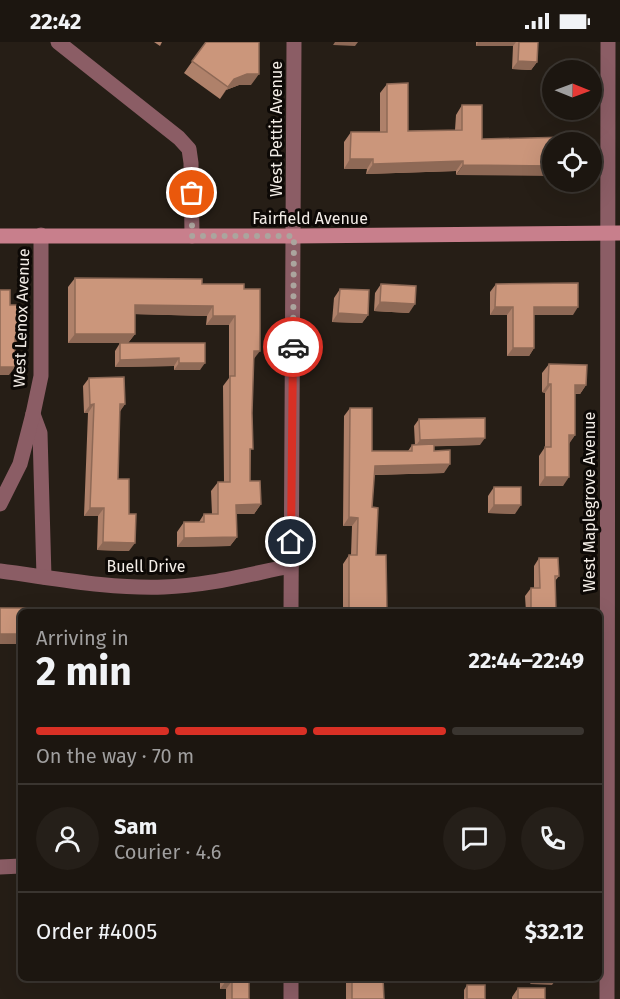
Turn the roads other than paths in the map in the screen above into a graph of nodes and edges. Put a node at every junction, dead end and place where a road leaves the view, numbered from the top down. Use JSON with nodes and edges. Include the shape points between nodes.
{"nodes":[{"id":1,"x":57,"y":42,"type":"edge"},
{"id":2,"x":294,"y":42,"type":"edge"},
{"id":3,"x":608,"y":42,"type":"edge"},
{"id":4,"x":614,"y":233,"type":"edge"},
{"id":5,"x":41,"y":235,"type":"junction"},
{"id":6,"x":0,"y":236,"type":"edge"},
{"id":7,"x":192,"y":236,"type":"junction"},
{"id":8,"x":294,"y":236,"type":"junction"},
{"id":9,"x":33,"y":414,"type":"junction"},
{"id":10,"x":0,"y":504,"type":"edge"},
{"id":11,"x":291,"y":566,"type":"junction"},
{"id":12,"x":0,"y":571,"type":"edge"},
{"id":13,"x":44,"y":577,"type":"junction"},
{"id":14,"x":291,"y":609,"type":"edge"},
{"id":15,"x":608,"y":858,"type":"edge"},
{"id":16,"x":18,"y":866,"type":"edge"},
{"id":17,"x":0,"y":867,"type":"edge"},
{"id":18,"x":291,"y":981,"type":"edge"},
{"id":19,"x":291,"y":999,"type":"edge"},
{"id":20,"x":607,"y":999,"type":"edge"}],
"edges":[{"from":1,"to":7,"type":"street","via":[[189,149]]},
{"from":2,"to":8,"type":"street","name":"West Pettit Avenue"},
{"from":3,"to":4,"type":"street","name":"West Maplegrove Avenue"},
{"from":4,"to":8,"type":"main road","name":"Fairfield Avenue"},
{"from":4,"to":15,"type":"street","name":"West Maplegrove Avenue"},
{"from":5,"to":6,"type":"main road","name":"Fairfield Avenue"},
{"from":5,"to":7,"type":"main road","name":"Fairfield Avenue"},
{"from":5,"to":9,"type":"street","name":"West Lenox Avenue","via":[[41,376]]},
{"from":7,"to":8,"type":"main road","name":"Fairfield Avenue"},
{"from":8,"to":11,"type":"street","name":"West Pettit Avenue"},
{"from":9,"to":10,"type":"street","name":"West Lenox Avenue","via":[[20,464]]},
{"from":9,"to":13,"type":"street","via":[[40,433]]},
{"from":11,"to":13,"type":"street","name":"Buell Drive","via":[[164,587]]},
{"from":11,"to":14,"type":"street","name":"West Pettit Avenue"},
{"from":12,"to":13,"type":"street","name":"Buell Drive"},
{"from":15,"to":20,"type":"street","name":"West Maplegrove Avenue"},
{"from":16,"to":17,"type":"street"},
{"from":18,"to":19,"type":"street"}]}
